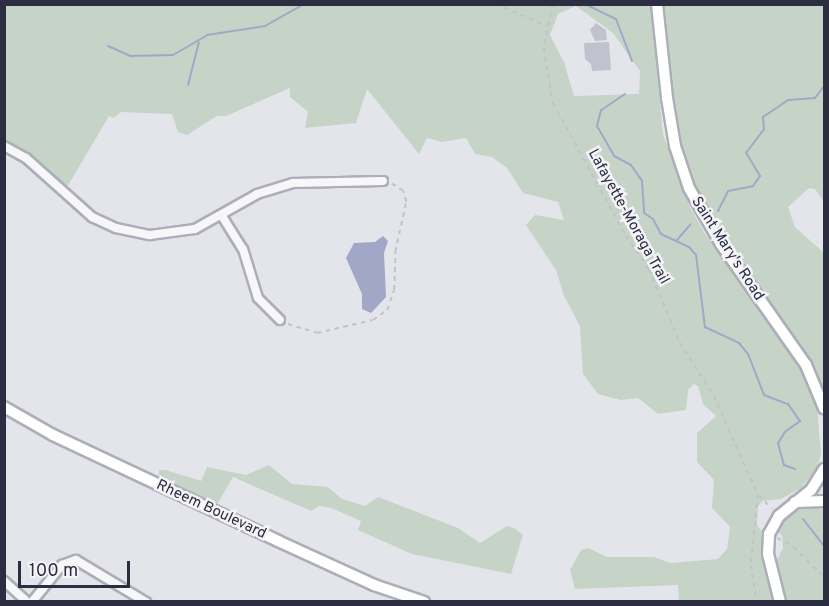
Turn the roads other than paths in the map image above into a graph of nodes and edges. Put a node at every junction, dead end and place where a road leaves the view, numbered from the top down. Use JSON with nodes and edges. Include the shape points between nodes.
{"nodes":[{"id":1,"x":657,"y":4,"type":"edge"},
{"id":2,"x":4,"y":146,"type":"edge"},
{"id":3,"x":384,"y":181,"type":"road end"},
{"id":4,"x":222,"y":216,"type":"junction"},
{"id":5,"x":280,"y":320,"type":"road end"},
{"id":6,"x":4,"y":407,"type":"edge"},
{"id":7,"x":825,"y":408,"type":"edge"},
{"id":8,"x":825,"y":469,"type":"edge"},
{"id":9,"x":822,"y":485,"type":"edge"},
{"id":10,"x":825,"y":501,"type":"edge"},
{"id":11,"x":792,"y":503,"type":"junction"},
{"id":12,"x":4,"y":581,"type":"edge"},
{"id":13,"x":27,"y":602,"type":"edge"},
{"id":14,"x":32,"y":602,"type":"edge"},
{"id":15,"x":146,"y":602,"type":"edge"},
{"id":16,"x":423,"y":602,"type":"edge"},
{"id":17,"x":780,"y":602,"type":"edge"}],
"edges":[{"from":1,"to":7,"type":"street","name":"Saint Mary's Road","via":[[675,146],[689,188],[721,244],[806,364]]},
{"from":2,"to":4,"type":"street","via":[[26,158],[83,210],[116,228],[159,235],[195,229]]},
{"from":3,"to":4,"type":"street","via":[[293,183],[257,194]]},
{"from":4,"to":5,"type":"street","via":[[243,249],[258,298]]},
{"from":6,"to":16,"type":"street","name":"Rheem Boulevard","via":[[53,435],[278,541],[374,585]]},
{"from":8,"to":9,"type":"street"},
{"from":9,"to":11,"type":"street"},
{"from":10,"to":11,"type":"street"},
{"from":11,"to":17,"type":"street","via":[[769,534],[768,554]]},
{"from":12,"to":13,"type":"street"},
{"from":14,"to":15,"type":"street","via":[[62,565],[76,560]]}]}
